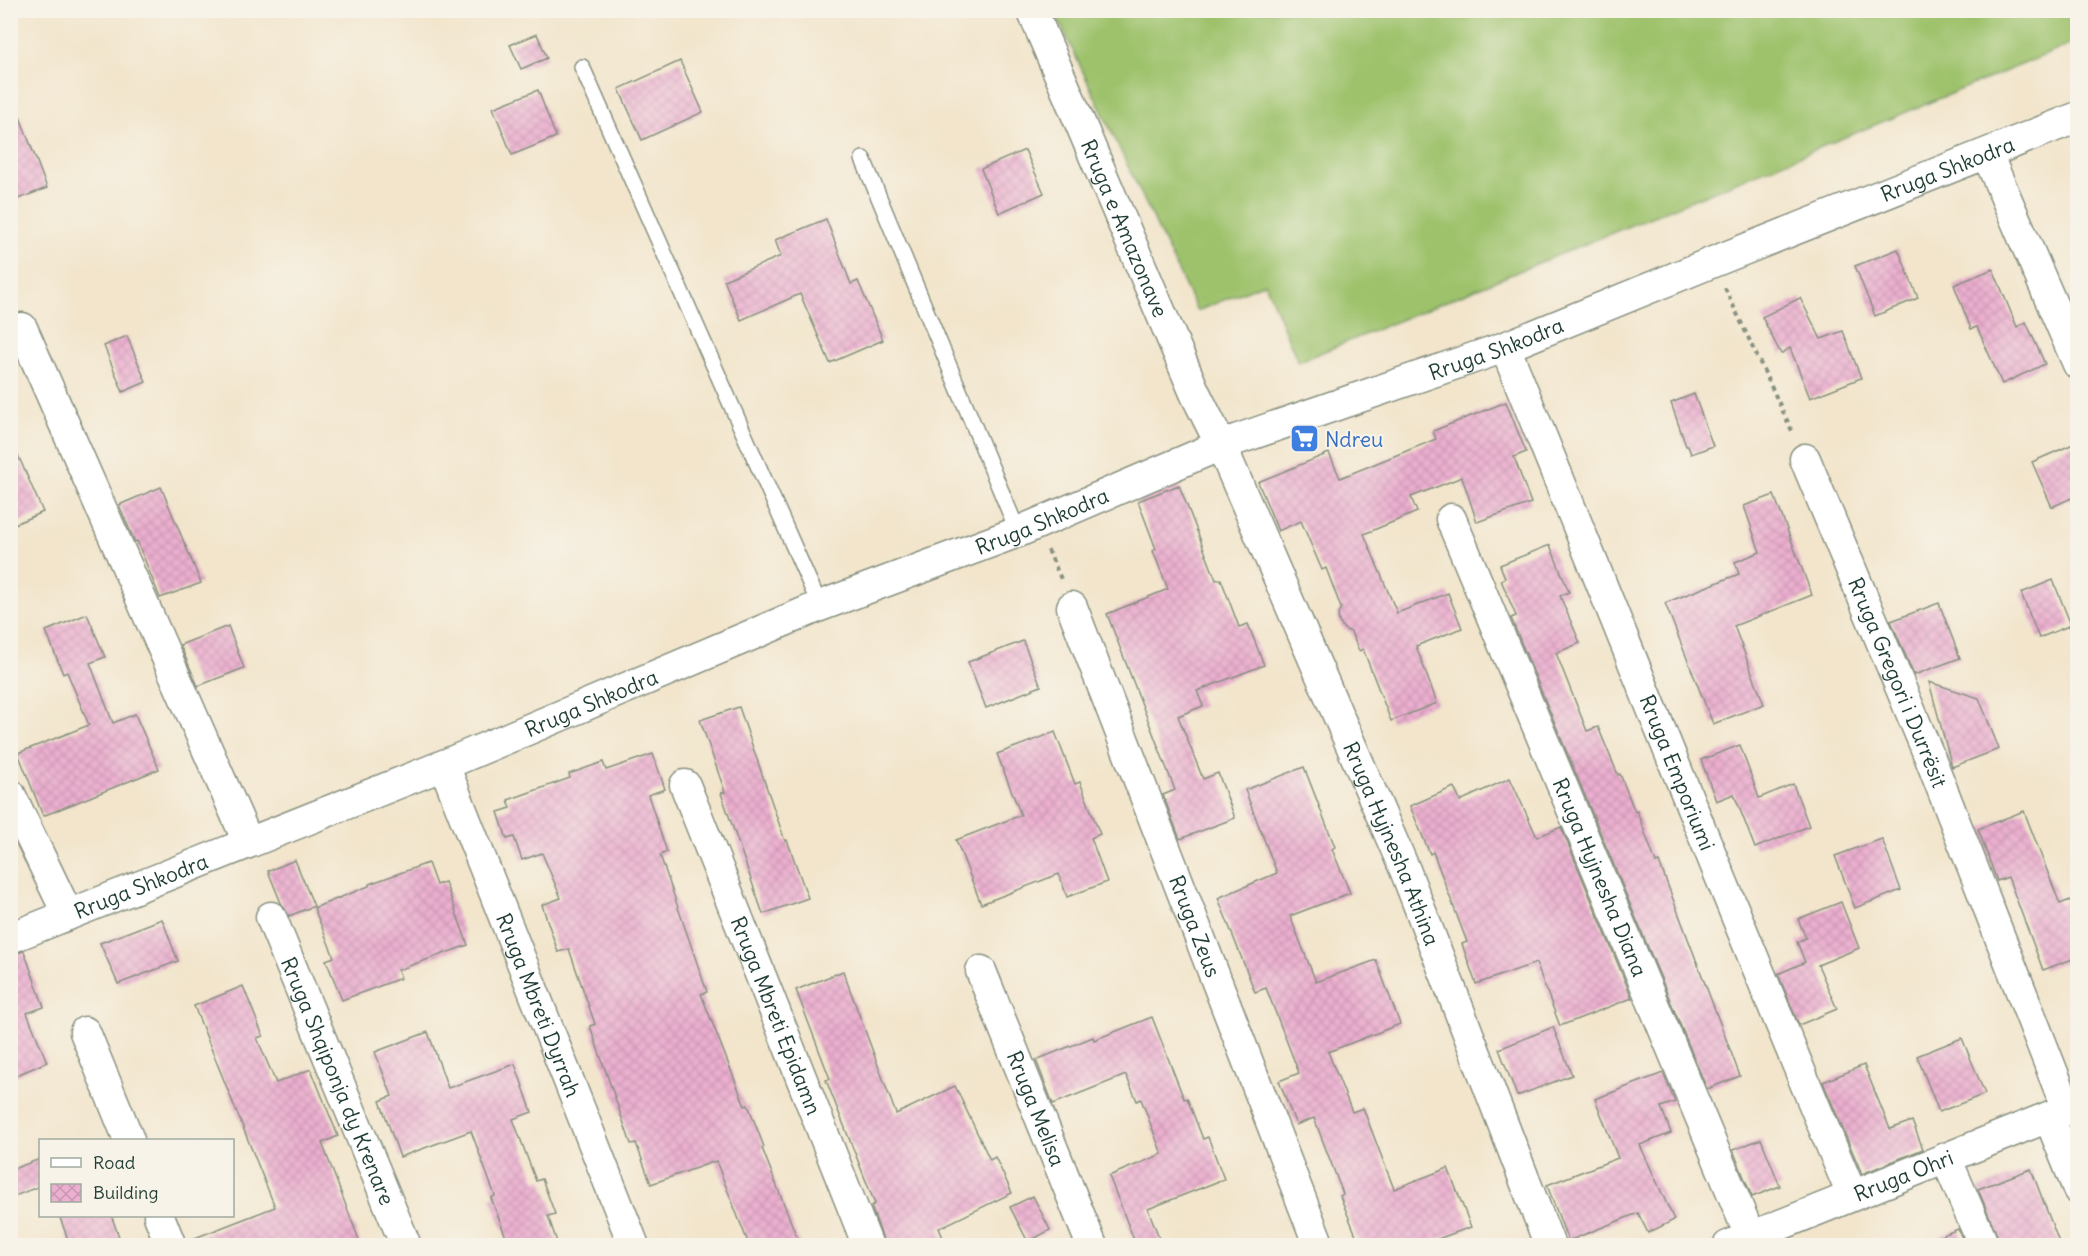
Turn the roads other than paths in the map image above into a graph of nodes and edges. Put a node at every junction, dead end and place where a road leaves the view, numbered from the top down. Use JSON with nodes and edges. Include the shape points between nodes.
{"nodes":[{"id":1,"x":1032,"y":10,"type":"edge"},
{"id":2,"x":582,"y":66,"type":"dead end"},
{"id":3,"x":2078,"y":117,"type":"edge"},
{"id":4,"x":1987,"y":154,"type":"junction"},
{"id":5,"x":863,"y":159,"type":"dead end"},
{"id":6,"x":22,"y":328,"type":"dead end"},
{"id":7,"x":1506,"y":347,"type":"junction"},
{"id":8,"x":2078,"y":364,"type":"edge"},
{"id":9,"x":1221,"y":445,"type":"junction"},
{"id":10,"x":1804,"y":459,"type":"road end"},
{"id":11,"x":1451,"y":519,"type":"dead end"},
{"id":12,"x":1028,"y":528,"type":"junction"},
{"id":13,"x":820,"y":606,"type":"junction"},
{"id":14,"x":1072,"y":607,"type":"road end"},
{"id":15,"x":444,"y":765,"type":"junction"},
{"id":16,"x":685,"y":785,"type":"dead end"},
{"id":17,"x":10,"y":794,"type":"edge"},
{"id":18,"x":248,"y":842,"type":"junction"},
{"id":19,"x":68,"y":915,"type":"junction"},
{"id":20,"x":271,"y":917,"type":"dead end"},
{"id":21,"x":10,"y":938,"type":"edge"},
{"id":22,"x":981,"y":971,"type":"dead end"},
{"id":23,"x":85,"y":1032,"type":"dead end"},
{"id":24,"x":2065,"y":1110,"type":"edge"},
{"id":25,"x":129,"y":1139,"type":"edge"},
{"id":26,"x":1947,"y":1158,"type":"junction"},
{"id":27,"x":2078,"y":1189,"type":"edge"},
{"id":28,"x":1852,"y":1195,"type":"junction"},
{"id":29,"x":160,"y":1217,"type":"edge"},
{"id":30,"x":1751,"y":1240,"type":"edge"},
{"id":31,"x":171,"y":1245,"type":"edge"},
{"id":32,"x":406,"y":1245,"type":"edge"},
{"id":33,"x":633,"y":1245,"type":"edge"},
{"id":34,"x":868,"y":1245,"type":"edge"},
{"id":35,"x":1092,"y":1245,"type":"edge"},
{"id":36,"x":1319,"y":1245,"type":"edge"},
{"id":37,"x":1550,"y":1245,"type":"edge"},
{"id":38,"x":1984,"y":1245,"type":"edge"}],
"edges":[{"from":1,"to":9,"type":"street","name":"Rruga e Amazonave","via":[[1195,393]]},
{"from":2,"to":13,"type":"lane"},
{"from":3,"to":4,"type":"street","name":"Rruga Shkodra"},
{"from":4,"to":7,"type":"street","name":"Rruga Shkodra"},
{"from":4,"to":8,"type":"street"},
{"from":5,"to":12,"type":"lane"},
{"from":6,"to":18,"type":"street"},
{"from":7,"to":9,"type":"street","name":"Rruga Shkodra"},
{"from":7,"to":28,"type":"street","name":"Rruga Emporiumi"},
{"from":9,"to":12,"type":"street","name":"Rruga Shkodra"},
{"from":9,"to":37,"type":"street","name":"Rruga Hyjnesha Athina","via":[[1405,870]]},
{"from":10,"to":24,"type":"street","name":"Rruga Gregori i Durrësit","via":[[1930,759]]},
{"from":11,"to":30,"type":"street","name":"Rruga Hyjnesha Diana"},
{"from":12,"to":13,"type":"street","name":"Rruga Shkodra"},
{"from":13,"to":15,"type":"street","name":"Rruga Shkodra"},
{"from":14,"to":36,"type":"street","name":"Rruga Zeus"},
{"from":15,"to":18,"type":"street","name":"Rruga Shkodra"},
{"from":15,"to":33,"type":"street","name":"Rruga Mbreti Dyrrah"},
{"from":16,"to":34,"type":"street","name":"Rruga Mbreti Epidamn"},
{"from":17,"to":19,"type":"street"},
{"from":18,"to":19,"type":"street","name":"Rruga Shkodra"},
{"from":19,"to":21,"type":"street","name":"Rruga Shkodra"},
{"from":20,"to":32,"type":"street","name":"Rruga Shqiponja dy Krenare"},
{"from":22,"to":35,"type":"street","name":"Rruga Melisa"},
{"from":23,"to":25,"type":"street"},
{"from":24,"to":26,"type":"street","name":"Rruga Ohri"},
{"from":24,"to":27,"type":"street","name":"Rruga Gregori i Durrësit"},
{"from":26,"to":28,"type":"street","name":"Rruga Ohri"},
{"from":26,"to":38,"type":"street"},
{"from":28,"to":30,"type":"street","name":"Rruga Ohri"},
{"from":29,"to":31,"type":"street"}]}
